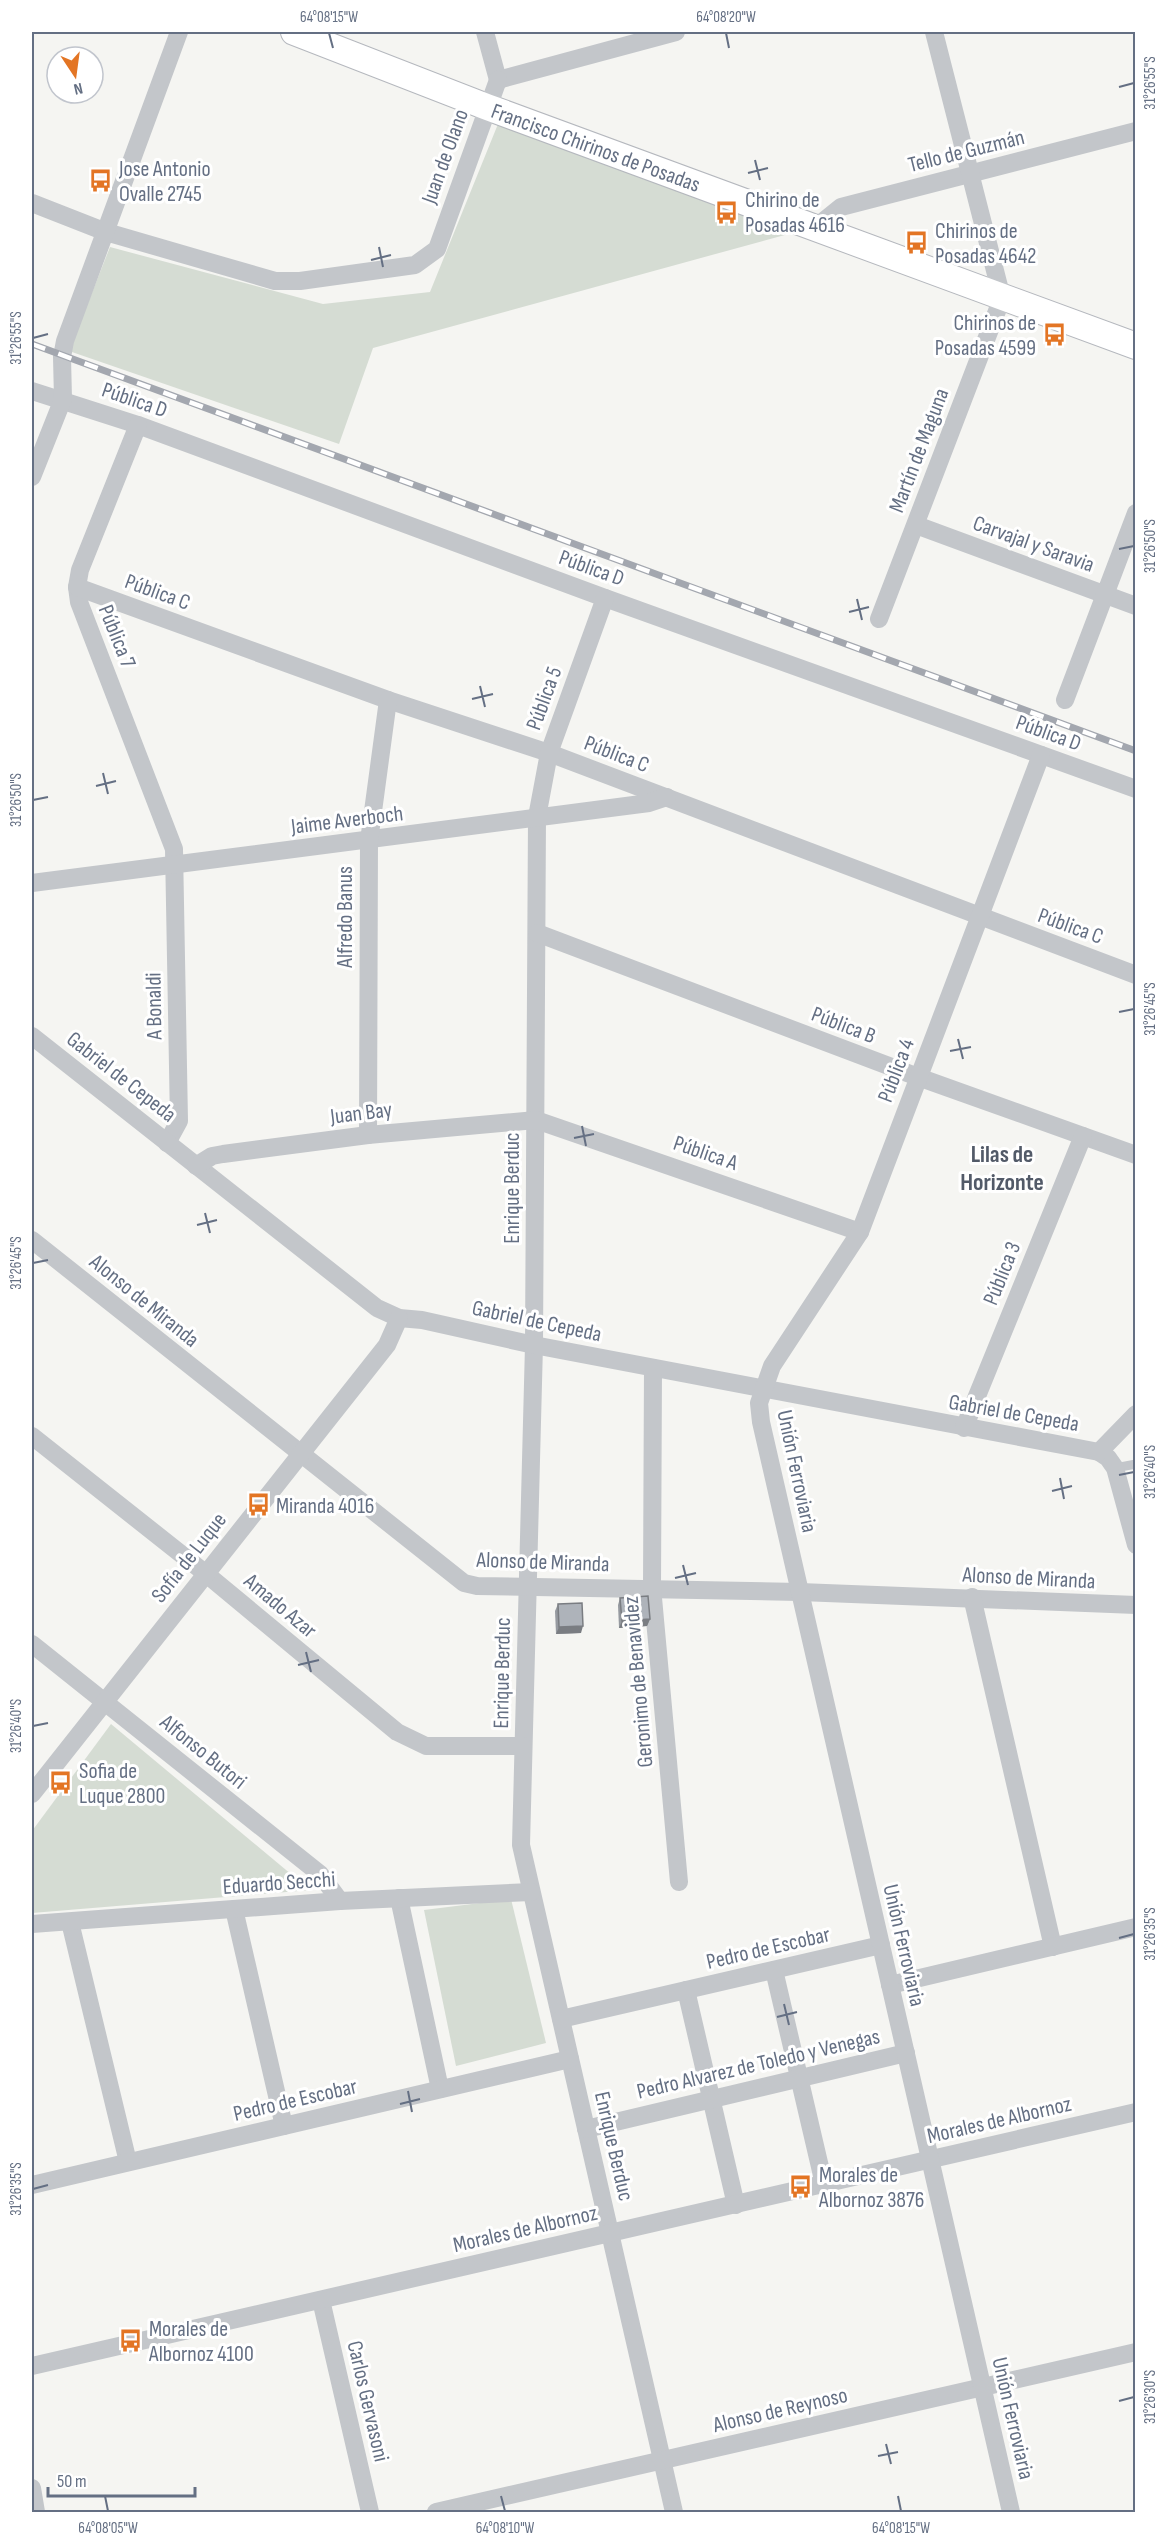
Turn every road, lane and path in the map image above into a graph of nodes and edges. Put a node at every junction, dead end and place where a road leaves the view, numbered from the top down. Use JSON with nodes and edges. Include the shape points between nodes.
{"nodes":[{"id":1,"x":179,"y":32,"type":"edge"},
{"id":2,"x":294,"y":32,"type":"edge"},
{"id":3,"x":485,"y":32,"type":"edge"},
{"id":4,"x":676,"y":32,"type":"edge"},
{"id":5,"x":934,"y":32,"type":"edge"},
{"id":6,"x":498,"y":80,"type":"junction"},
{"id":7,"x":487,"y":107,"type":"junction"},
{"id":8,"x":1136,"y":131,"type":"edge"},
{"id":9,"x":970,"y":175,"type":"junction"},
{"id":10,"x":32,"y":202,"type":"edge"},
{"id":11,"x":815,"y":228,"type":"junction"},
{"id":12,"x":106,"y":232,"type":"junction"},
{"id":13,"x":1002,"y":298,"type":"junction"},
{"id":14,"x":1136,"y":346,"type":"edge"},
{"id":15,"x":32,"y":391,"type":"edge"},
{"id":16,"x":63,"y":399,"type":"junction"},
{"id":17,"x":138,"y":425,"type":"junction"},
{"id":18,"x":32,"y":477,"type":"edge"},
{"id":19,"x":1136,"y":513,"type":"edge"},
{"id":20,"x":916,"y":525,"type":"junction"},
{"id":21,"x":77,"y":587,"type":"junction"},
{"id":22,"x":1106,"y":595,"type":"junction"},
{"id":23,"x":604,"y":598,"type":"junction"},
{"id":24,"x":1136,"y":606,"type":"edge"},
{"id":25,"x":879,"y":619,"type":"dead end"},
{"id":26,"x":388,"y":700,"type":"junction"},
{"id":27,"x":1065,"y":700,"type":"dead end"},
{"id":28,"x":549,"y":753,"type":"junction"},
{"id":29,"x":1041,"y":754,"type":"junction"},
{"id":30,"x":1136,"y":789,"type":"edge"},
{"id":31,"x":667,"y":797,"type":"junction"},
{"id":32,"x":537,"y":817,"type":"junction"},
{"id":33,"x":369,"y":841,"type":"junction"},
{"id":34,"x":175,"y":865,"type":"junction"},
{"id":35,"x":32,"y":883,"type":"edge"},
{"id":36,"x":981,"y":918,"type":"junction"},
{"id":37,"x":537,"y":933,"type":"junction"},
{"id":38,"x":1136,"y":975,"type":"edge"},
{"id":39,"x":32,"y":1036,"type":"edge"},
{"id":40,"x":918,"y":1077,"type":"junction"},
{"id":41,"x":536,"y":1119,"type":"junction"},
{"id":42,"x":368,"y":1135,"type":"junction"},
{"id":43,"x":1083,"y":1136,"type":"junction"},
{"id":44,"x":167,"y":1143,"type":"junction"},
{"id":45,"x":1136,"y":1155,"type":"edge"},
{"id":46,"x":196,"y":1166,"type":"junction"},
{"id":47,"x":860,"y":1232,"type":"junction"},
{"id":48,"x":32,"y":1240,"type":"edge"},
{"id":49,"x":399,"y":1318,"type":"junction"},
{"id":50,"x":534,"y":1345,"type":"junction"},
{"id":51,"x":653,"y":1368,"type":"junction"},
{"id":52,"x":763,"y":1387,"type":"junction"},
{"id":53,"x":1136,"y":1414,"type":"edge"},
{"id":54,"x":964,"y":1428,"type":"junction"},
{"id":55,"x":32,"y":1436,"type":"edge"},
{"id":56,"x":1099,"y":1452,"type":"junction"},
{"id":57,"x":300,"y":1454,"type":"junction"},
{"id":58,"x":1136,"y":1464,"type":"edge"},
{"id":59,"x":1114,"y":1468,"type":"junction"},
{"id":60,"x":1136,"y":1545,"type":"edge"},
{"id":61,"x":205,"y":1573,"type":"junction"},
{"id":62,"x":526,"y":1587,"type":"junction"},
{"id":63,"x":652,"y":1587,"type":"junction"},
{"id":64,"x":800,"y":1592,"type":"junction"},
{"id":65,"x":972,"y":1597,"type":"junction"},
{"id":66,"x":1136,"y":1605,"type":"edge"},
{"id":67,"x":32,"y":1644,"type":"edge"},
{"id":68,"x":106,"y":1703,"type":"junction"},
{"id":69,"x":523,"y":1746,"type":"junction"},
{"id":70,"x":32,"y":1794,"type":"edge"},
{"id":71,"x":679,"y":1882,"type":"dead end"},
{"id":72,"x":531,"y":1892,"type":"junction"},
{"id":73,"x":399,"y":1898,"type":"junction"},
{"id":74,"x":340,"y":1902,"type":"junction"},
{"id":75,"x":234,"y":1909,"type":"junction"},
{"id":76,"x":70,"y":1922,"type":"junction"},
{"id":77,"x":32,"y":1924,"type":"edge"},
{"id":78,"x":1136,"y":1927,"type":"edge"},
{"id":79,"x":881,"y":1945,"type":"junction"},
{"id":80,"x":1053,"y":1947,"type":"junction"},
{"id":81,"x":774,"y":1970,"type":"junction"},
{"id":82,"x":890,"y":1985,"type":"junction"},
{"id":83,"x":686,"y":1990,"type":"junction"},
{"id":84,"x":561,"y":2019,"type":"junction"},
{"id":85,"x":906,"y":2053,"type":"junction"},
{"id":86,"x":570,"y":2059,"type":"junction"},
{"id":87,"x":799,"y":2078,"type":"junction"},
{"id":88,"x":440,"y":2090,"type":"junction"},
{"id":89,"x":711,"y":2099,"type":"junction"},
{"id":90,"x":1136,"y":2112,"type":"edge"},
{"id":91,"x":284,"y":2126,"type":"junction"},
{"id":92,"x":586,"y":2129,"type":"junction"},
{"id":93,"x":930,"y":2160,"type":"junction"},
{"id":94,"x":128,"y":2162,"type":"junction"},
{"id":95,"x":824,"y":2184,"type":"junction"},
{"id":96,"x":32,"y":2185,"type":"edge"},
{"id":97,"x":736,"y":2205,"type":"junction"},
{"id":98,"x":610,"y":2233,"type":"junction"},
{"id":99,"x":321,"y":2300,"type":"junction"},
{"id":100,"x":1136,"y":2352,"type":"edge"},
{"id":101,"x":32,"y":2367,"type":"edge"},
{"id":102,"x":982,"y":2387,"type":"junction"},
{"id":103,"x":662,"y":2460,"type":"junction"},
{"id":104,"x":32,"y":2488,"type":"edge"},
{"id":105,"x":36,"y":2512,"type":"edge"},
{"id":106,"x":370,"y":2512,"type":"edge"},
{"id":107,"x":436,"y":2512,"type":"edge"},
{"id":108,"x":674,"y":2512,"type":"edge"},
{"id":109,"x":1011,"y":2512,"type":"edge"}],
"edges":[{"from":1,"to":12,"type":"street"},
{"from":2,"to":7,"type":"main road","name":"Francisco Chirinos de Posadas"},
{"from":3,"to":6,"type":"street"},
{"from":4,"to":6,"type":"street"},
{"from":5,"to":9,"type":"street"},
{"from":6,"to":7,"type":"street","name":"Juan de Olano"},
{"from":7,"to":11,"type":"main road","name":"Francisco Chirinos de Posadas"},
{"from":7,"to":12,"type":"street","name":"Juan de Olano","via":[[437,249],[415,265],[275,281]]},
{"from":8,"to":9,"type":"street","name":"Tello de Guzmán"},
{"from":9,"to":11,"type":"street","name":"Tello de Guzmán","via":[[841,207]]},
{"from":9,"to":13,"type":"street"},
{"from":10,"to":12,"type":"street"},
{"from":11,"to":13,"type":"main road","name":"Francisco Chirinos de Posadas"},
{"from":12,"to":16,"type":"street","via":[[65,341]]},
{"from":13,"to":14,"type":"main road","name":"Francisco Chirinos de Posadas"},
{"from":13,"to":20,"type":"street","name":"Martín de Maguna"},
{"from":15,"to":16,"type":"street","name":"Pública D"},
{"from":16,"to":17,"type":"street","name":"Pública D"},
{"from":16,"to":18,"type":"street"},
{"from":17,"to":21,"type":"street","name":"Pública 7","via":[[80,570]]},
{"from":17,"to":23,"type":"street","name":"Pública D"},
{"from":19,"to":22,"type":"street"},
{"from":20,"to":22,"type":"street","name":"Carvajal y Saravia"},
{"from":20,"to":25,"type":"street","name":"Martín de Maguna"},
{"from":21,"to":26,"type":"street","name":"Pública C"},
{"from":21,"to":34,"type":"street","name":"Pública 7","via":[[79,602],[171,837]]},
{"from":22,"to":24,"type":"street","name":"Carvajal y Saravia"},
{"from":22,"to":27,"type":"street"},
{"from":23,"to":28,"type":"street","name":"Pública 5"},
{"from":23,"to":29,"type":"street","name":"Pública D"},
{"from":26,"to":28,"type":"street","name":"Pública C"},
{"from":26,"to":33,"type":"street","name":"Alfredo Banus"},
{"from":28,"to":31,"type":"street","name":"Pública C"},
{"from":28,"to":32,"type":"street","name":"Pública 5"},
{"from":29,"to":30,"type":"street","name":"Pública D"},
{"from":29,"to":36,"type":"street","name":"Pública 4"},
{"from":31,"to":32,"type":"street","name":"Jaime Averboch","via":[[649,803]]},
{"from":31,"to":36,"type":"street","name":"Pública C"},
{"from":32,"to":33,"type":"street","name":"Jaime Averboch"},
{"from":32,"to":37,"type":"street","name":"Enrique Berduc"},
{"from":33,"to":34,"type":"street","name":"Jaime Averboch"},
{"from":33,"to":42,"type":"street","name":"Alfredo Banus"},
{"from":34,"to":35,"type":"street","name":"Jaime Averboch"},
{"from":34,"to":44,"type":"street","name":"A Bonaldi","via":[[179,1121]]},
{"from":36,"to":38,"type":"street","name":"Pública C"},
{"from":36,"to":40,"type":"street","name":"Pública 4"},
{"from":37,"to":40,"type":"street","name":"Pública B"},
{"from":37,"to":41,"type":"street","name":"Enrique Berduc"},
{"from":39,"to":44,"type":"street","name":"Gabriel de Cepeda"},
{"from":40,"to":43,"type":"street","name":"Pública B"},
{"from":40,"to":47,"type":"street","name":"Pública 4"},
{"from":41,"to":42,"type":"street","name":"Juan Bay"},
{"from":41,"to":47,"type":"street","name":"Pública A"},
{"from":41,"to":50,"type":"street","name":"Enrique Berduc"},
{"from":42,"to":46,"type":"street","name":"Juan Bay","via":[[212,1155]]},
{"from":43,"to":45,"type":"street","name":"Pública B"},
{"from":43,"to":54,"type":"street","name":"Pública 3"},
{"from":44,"to":46,"type":"street","name":"Gabriel de Cepeda"},
{"from":46,"to":49,"type":"street","name":"Gabriel de Cepeda","via":[[377,1308]]},
{"from":47,"to":52,"type":"street","name":"Pública 4","via":[[772,1366]]},
{"from":48,"to":57,"type":"street","name":"Alonso de Miranda"},
{"from":49,"to":50,"type":"street","name":"Gabriel de Cepeda"},
{"from":49,"to":57,"type":"street","name":"Sofía de Luque","via":[[387,1345]]},
{"from":50,"to":51,"type":"street","name":"Gabriel de Cepeda"},
{"from":50,"to":62,"type":"street","name":"Enrique Berduc"},
{"from":51,"to":52,"type":"street","name":"Gabriel de Cepeda"},
{"from":51,"to":63,"type":"street","name":"Geronimo de Benavidez"},
{"from":52,"to":54,"type":"street","name":"Gabriel de Cepeda"},
{"from":52,"to":64,"type":"street","name":"Unión Ferroviaria","via":[[759,1403],[761,1422]]},
{"from":53,"to":56,"type":"street"},
{"from":54,"to":56,"type":"street","name":"Gabriel de Cepeda"},
{"from":55,"to":61,"type":"street","name":"Amado Azar"},
{"from":56,"to":59,"type":"street","name":"Gabriel de Cepeda"},
{"from":57,"to":61,"type":"street","name":"Sofía de Luque"},
{"from":57,"to":62,"type":"street","name":"Alonso de Miranda","via":[[456,1578],[477,1586]]},
{"from":58,"to":59,"type":"lane"},
{"from":59,"to":60,"type":"street"},
{"from":61,"to":68,"type":"street","name":"Sofía de Luque"},
{"from":61,"to":69,"type":"street","name":"Amado Azar","via":[[410,1740],[435,1747]]},
{"from":62,"to":63,"type":"street","name":"Alonso de Miranda"},
{"from":62,"to":69,"type":"street","name":"Enrique Berduc"},
{"from":63,"to":64,"type":"street","name":"Alonso de Miranda"},
{"from":63,"to":71,"type":"street","name":"Geronimo de Benavidez"},
{"from":64,"to":65,"type":"street","name":"Alonso de Miranda"},
{"from":64,"to":79,"type":"street","name":"Unión Ferroviaria"},
{"from":65,"to":66,"type":"street","name":"Alonso de Miranda"},
{"from":65,"to":80,"type":"street"},
{"from":67,"to":68,"type":"street","name":"Alfonso Butori"},
{"from":68,"to":70,"type":"street","name":"Sofía de Luque"},
{"from":68,"to":74,"type":"street","name":"Alfonso Butori","via":[[320,1874]]},
{"from":69,"to":72,"type":"street","name":"Enrique Berduc","via":[[521,1845]]},
{"from":72,"to":73,"type":"street","name":"Eduardo Secchi"},
{"from":72,"to":84,"type":"street","name":"Enrique Berduc"},
{"from":73,"to":74,"type":"street","name":"Eduardo Secchi"},
{"from":73,"to":88,"type":"street"},
{"from":74,"to":75,"type":"street","name":"Eduardo Secchi"},
{"from":75,"to":76,"type":"street","name":"Eduardo Secchi"},
{"from":75,"to":91,"type":"street"},
{"from":76,"to":77,"type":"street","name":"Eduardo Secchi"},
{"from":76,"to":94,"type":"street"},
{"from":78,"to":80,"type":"street"},
{"from":79,"to":81,"type":"street","name":"Pedro de Escobar"},
{"from":79,"to":82,"type":"street","name":"Unión Ferroviaria"},
{"from":80,"to":82,"type":"street"},
{"from":81,"to":83,"type":"street","name":"Pedro de Escobar"},
{"from":81,"to":87,"type":"street"},
{"from":82,"to":85,"type":"street","name":"Unión Ferroviaria"},
{"from":83,"to":84,"type":"street","name":"Pedro de Escobar"},
{"from":83,"to":89,"type":"street"},
{"from":84,"to":86,"type":"street","name":"Enrique Berduc"},
{"from":85,"to":87,"type":"street","name":"Pedro Alvarez de Toledo y Venegas"},
{"from":85,"to":93,"type":"street","name":"Unión Ferroviaria"},
{"from":86,"to":88,"type":"street","name":"Pedro de Escobar"},
{"from":86,"to":92,"type":"street","name":"Enrique Berduc"},
{"from":87,"to":89,"type":"street","name":"Pedro Alvarez de Toledo y Venegas"},
{"from":87,"to":95,"type":"street"},
{"from":88,"to":91,"type":"street","name":"Pedro de Escobar"},
{"from":89,"to":92,"type":"street","name":"Pedro Alvarez de Toledo y Venegas"},
{"from":89,"to":97,"type":"street"},
{"from":90,"to":93,"type":"street","name":"Morales de Albornoz"},
{"from":91,"to":94,"type":"street","name":"Pedro de Escobar"},
{"from":92,"to":98,"type":"street","name":"Enrique Berduc"},
{"from":93,"to":95,"type":"street","name":"Morales de Albornoz"},
{"from":93,"to":102,"type":"street","name":"Unión Ferroviaria"},
{"from":94,"to":96,"type":"street","name":"Pedro de Escobar"},
{"from":95,"to":97,"type":"street","name":"Morales de Albornoz"},
{"from":97,"to":98,"type":"street","name":"Morales de Albornoz"},
{"from":98,"to":99,"type":"street","name":"Morales de Albornoz"},
{"from":98,"to":103,"type":"street","name":"Enrique Berduc"},
{"from":99,"to":101,"type":"street","name":"Morales de Albornoz"},
{"from":99,"to":106,"type":"street","name":"Carlos Gervasoni"},
{"from":100,"to":102,"type":"street","name":"Alonso de Reynoso"},
{"from":102,"to":103,"type":"street","name":"Alonso de Reynoso"},
{"from":102,"to":109,"type":"street","name":"Unión Ferroviaria"},
{"from":103,"to":107,"type":"street","name":"Alonso de Reynoso"},
{"from":103,"to":108,"type":"street","name":"Enrique Berduc"},
{"from":104,"to":105,"type":"street"}]}
